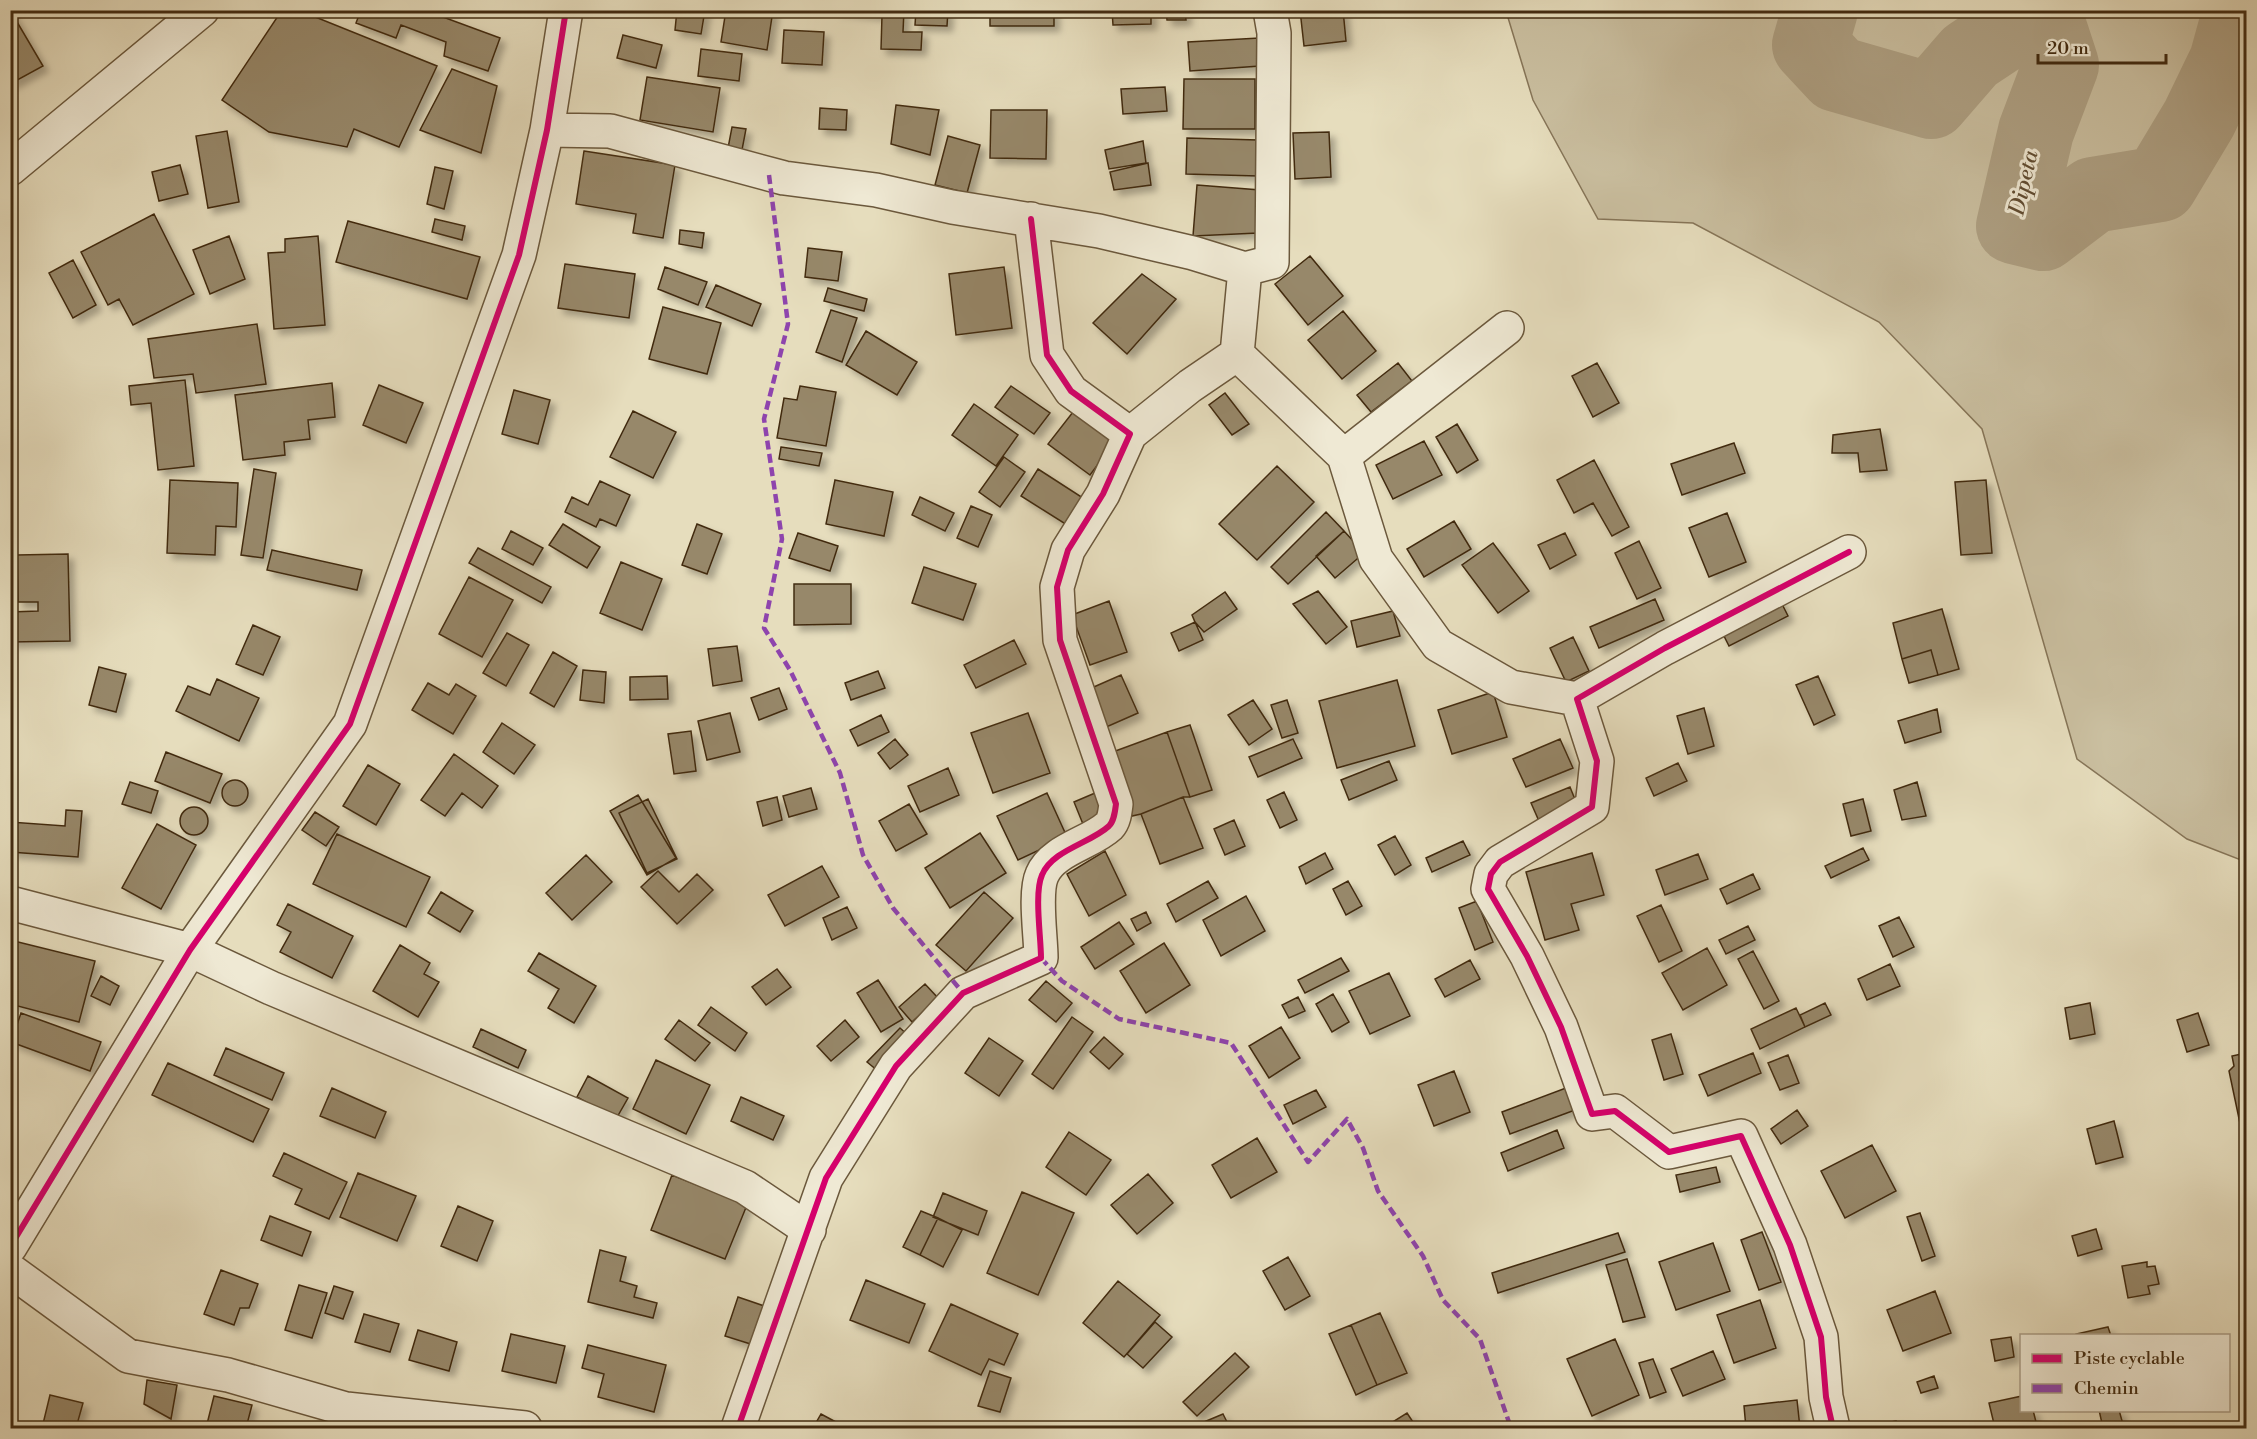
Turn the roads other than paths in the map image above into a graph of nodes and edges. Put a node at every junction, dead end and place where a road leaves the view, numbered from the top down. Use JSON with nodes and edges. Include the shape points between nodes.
{"nodes":[{"id":1,"x":202,"y":10,"type":"edge"},
{"id":2,"x":566,"y":10,"type":"edge"},
{"id":3,"x":1270,"y":10,"type":"edge"},
{"id":4,"x":547,"y":130,"type":"junction"},
{"id":5,"x":10,"y":169,"type":"edge"},
{"id":6,"x":1031,"y":219,"type":"junction"},
{"id":7,"x":1245,"y":269,"type":"junction"},
{"id":8,"x":1507,"y":328,"type":"dead end"},
{"id":9,"x":1237,"y":354,"type":"junction"},
{"id":10,"x":1130,"y":434,"type":"junction"},
{"id":11,"x":1344,"y":456,"type":"junction"},
{"id":12,"x":1849,"y":552,"type":"dead end"},
{"id":13,"x":1577,"y":699,"type":"junction"},
{"id":14,"x":10,"y":903,"type":"edge"},
{"id":15,"x":190,"y":950,"type":"junction"},
{"id":16,"x":809,"y":1230,"type":"junction"},
{"id":17,"x":10,"y":1247,"type":"edge"},
{"id":18,"x":10,"y":1270,"type":"edge"},
{"id":19,"x":525,"y":1428,"type":"edge"},
{"id":20,"x":738,"y":1428,"type":"edge"},
{"id":21,"x":1833,"y":1428,"type":"edge"}],
"edges":[{"from":1,"to":5,"type":"street"},
{"from":2,"to":4,"type":"street"},
{"from":3,"to":7,"type":"street","via":[[1274,33],[1272,262]]},
{"from":4,"to":6,"type":"street","via":[[610,131],[784,178],[876,190]]},
{"from":4,"to":15,"type":"street","via":[[519,255],[350,724]]},
{"from":6,"to":7,"type":"street","via":[[1100,231]]},
{"from":6,"to":10,"type":"street","via":[[1047,355],[1071,391]]},
{"from":7,"to":9,"type":"street"},
{"from":8,"to":11,"type":"street"},
{"from":9,"to":10,"type":"street"},
{"from":9,"to":11,"type":"street"},
{"from":10,"to":16,"type":"street","via":[[1103,494],[1068,550],[1058,586],[1060,640],[1116,804],[1114,816],[1109,826],[1058,857],[1043,872],[1039,884],[1041,958],[963,993],[896,1066],[826,1178]]},
{"from":11,"to":13,"type":"street","via":[[1376,559],[1438,645],[1511,687]]},
{"from":12,"to":13,"type":"street","via":[[1665,648]]},
{"from":13,"to":21,"type":"street","via":[[1597,761],[1592,807],[1500,862],[1491,874],[1488,889],[1527,956],[1561,1027],[1592,1114],[1615,1111],[1669,1152],[1741,1136],[1790,1245],[1821,1337]]},
{"from":14,"to":15,"type":"street"},
{"from":15,"to":16,"type":"street","via":[[271,988],[745,1187]]},
{"from":15,"to":17,"type":"street"},
{"from":16,"to":20,"type":"street"},
{"from":18,"to":19,"type":"street","via":[[128,1356],[228,1375],[346,1409]]}]}
